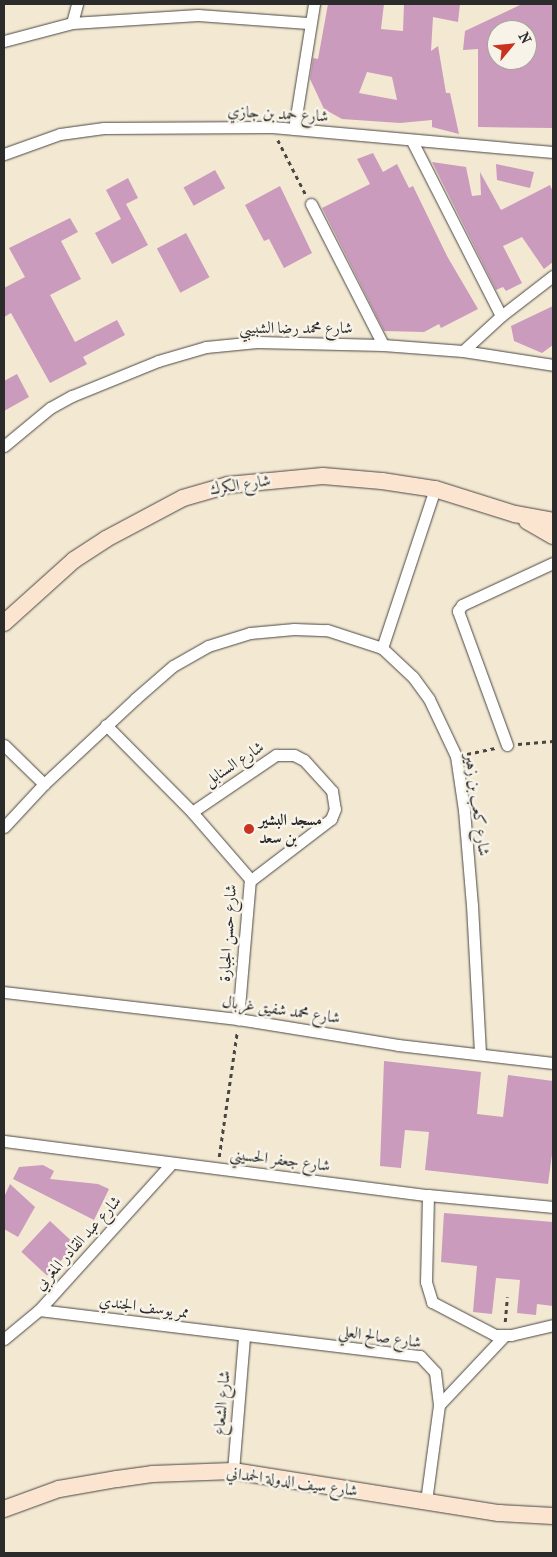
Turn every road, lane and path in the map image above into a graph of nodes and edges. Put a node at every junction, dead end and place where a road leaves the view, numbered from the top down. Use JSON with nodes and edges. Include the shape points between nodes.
{"nodes":[{"id":1,"x":77,"y":4,"type":"edge"},
{"id":2,"x":314,"y":4,"type":"edge"},
{"id":3,"x":199,"y":10,"type":"edge"},
{"id":4,"x":72,"y":22,"type":"junction"},
{"id":5,"x":308,"y":24,"type":"junction"},
{"id":6,"x":4,"y":41,"type":"edge"},
{"id":7,"x":294,"y":128,"type":"junction"},
{"id":8,"x":412,"y":141,"type":"junction"},
{"id":9,"x":280,"y":144,"type":"dead end"},
{"id":10,"x":553,"y":152,"type":"edge"},
{"id":11,"x":4,"y":154,"type":"edge"},
{"id":12,"x":311,"y":204,"type":"joint"},
{"id":13,"x":553,"y":276,"type":"edge"},
{"id":14,"x":501,"y":316,"type":"junction"},
{"id":15,"x":383,"y":345,"type":"junction"},
{"id":16,"x":463,"y":350,"type":"junction"},
{"id":17,"x":553,"y":365,"type":"edge"},
{"id":18,"x":4,"y":446,"type":"edge"},
{"id":19,"x":435,"y":490,"type":"junction"},
{"id":20,"x":514,"y":514,"type":"junction"},
{"id":21,"x":553,"y":521,"type":"edge"},
{"id":22,"x":553,"y":536,"type":"edge"},
{"id":23,"x":553,"y":563,"type":"edge"},
{"id":24,"x":4,"y":623,"type":"edge"},
{"id":25,"x":382,"y":648,"type":"junction"},
{"id":26,"x":106,"y":726,"type":"junction"},
{"id":27,"x":4,"y":745,"type":"edge"},
{"id":28,"x":507,"y":746,"type":"dead end"},
{"id":29,"x":44,"y":784,"type":"junction"},
{"id":30,"x":192,"y":812,"type":"junction"},
{"id":31,"x":4,"y":827,"type":"edge"},
{"id":32,"x":250,"y":881,"type":"junction"},
{"id":33,"x":4,"y":992,"type":"edge"},
{"id":34,"x":238,"y":1019,"type":"junction"},
{"id":35,"x":480,"y":1054,"type":"junction"},
{"id":36,"x":553,"y":1063,"type":"edge"},
{"id":37,"x":4,"y":1141,"type":"edge"},
{"id":38,"x":171,"y":1164,"type":"junction"},
{"id":39,"x":217,"y":1169,"type":"junction"},
{"id":40,"x":428,"y":1195,"type":"junction"},
{"id":41,"x":553,"y":1208,"type":"edge"},
{"id":42,"x":507,"y":1297,"type":"dead end"},
{"id":43,"x":39,"y":1310,"type":"junction"},
{"id":44,"x":553,"y":1325,"type":"edge"},
{"id":45,"x":504,"y":1336,"type":"junction"},
{"id":46,"x":244,"y":1337,"type":"junction"},
{"id":47,"x":4,"y":1339,"type":"edge"},
{"id":48,"x":439,"y":1405,"type":"junction"},
{"id":49,"x":233,"y":1471,"type":"junction"},
{"id":50,"x":426,"y":1501,"type":"junction"},
{"id":51,"x":4,"y":1509,"type":"edge"},
{"id":52,"x":553,"y":1516,"type":"edge"}],
"edges":[{"from":1,"to":4,"type":"street"},
{"from":2,"to":5,"type":"street"},
{"from":3,"to":4,"type":"street"},
{"from":3,"to":5,"type":"street"},
{"from":4,"to":6,"type":"street"},
{"from":5,"to":7,"type":"street"},
{"from":7,"to":8,"type":"street","name":"شارع حمد بن جازي"},
{"from":7,"to":11,"type":"street","name":"شارع حمد بن جازي","via":[[104,128],[60,134]]},
{"from":8,"to":10,"type":"street","name":"شارع حمد بن جازي"},
{"from":8,"to":14,"type":"street"},
{"from":9,"to":12,"type":"path"},
{"from":12,"to":15,"type":"street"},
{"from":13,"to":14,"type":"street"},
{"from":14,"to":16,"type":"street"},
{"from":15,"to":16,"type":"street","name":"شارع محمد رضا الشبيبي"},
{"from":15,"to":18,"type":"street","name":"شارع محمد رضا الشبيبي","via":[[257,342],[206,348],[158,361],[72,396],[50,408]]},
{"from":16,"to":17,"type":"street","name":"شارع محمد رضا الشبيبي"},
{"from":19,"to":20,"type":"street","name":"شارع الكرك"},
{"from":19,"to":24,"type":"street","name":"شارع الكرك","via":[[323,476],[206,490],[154,511],[90,550]]},
{"from":19,"to":25,"type":"street"},
{"from":20,"to":21,"type":"street","name":"شارع الكرك"},
{"from":20,"to":22,"type":"street","name":"شارع الكرك"},
{"from":23,"to":28,"type":"street","via":[[462,605],[458,611]]},
{"from":25,"to":26,"type":"street","name":"شارع كعب بن زهير","via":[[327,630],[294,629],[230,638],[208,646],[173,666]]},
{"from":25,"to":35,"type":"street","name":"شارع كعب بن زهير","via":[[413,677],[429,699],[456,756],[472,905]]},
{"from":26,"to":29,"type":"street","name":"شارع كعب بن زهير"},
{"from":26,"to":30,"type":"street","name":"شارع حسن الجبارة"},
{"from":27,"to":29,"type":"street"},
{"from":29,"to":31,"type":"street","name":"شارع كعب بن زهير"},
{"from":30,"to":32,"type":"street","name":"شارع حسن الجبارة"},
{"from":30,"to":32,"type":"street","name":"شارع السنابل","via":[[276,755],[294,755],[304,760],[332,791],[335,809],[330,819]]},
{"from":32,"to":34,"type":"street","name":"شارع حسن الجبارة"},
{"from":33,"to":34,"type":"street","name":"شارع محمد شفيق غربال"},
{"from":34,"to":35,"type":"street","name":"شارع محمد شفيق غربال","via":[[398,1045]]},
{"from":34,"to":39,"type":"path"},
{"from":35,"to":36,"type":"street","name":"شارع محمد شفيق غربال"},
{"from":37,"to":38,"type":"street","name":"شارع جعفر الحسيني"},
{"from":38,"to":39,"type":"street","name":"شارع جعفر الحسيني"},
{"from":38,"to":43,"type":"street","name":"شارع عبد القادر المغربي"},
{"from":39,"to":40,"type":"street","name":"شارع جعفر الحسيني"},
{"from":40,"to":41,"type":"street","name":"شارع جعفر الحسيني"},
{"from":40,"to":45,"type":"street","via":[[428,1293],[440,1308],[488,1333]]},
{"from":42,"to":45,"type":"path"},
{"from":43,"to":46,"type":"street","name":"ممر يوسف الجندي"},
{"from":43,"to":47,"type":"street","name":"شارع عبد القادر المغربي"},
{"from":44,"to":45,"type":"street"},
{"from":45,"to":48,"type":"street"},
{"from":46,"to":48,"type":"street","name":"شارع صالح العلي","via":[[420,1356],[435,1372]]},
{"from":46,"to":49,"type":"street","name":"شارع الشعاع"},
{"from":48,"to":50,"type":"street","name":"شارع صالح العلي"},
{"from":49,"to":50,"type":"street","name":"شارع سيف الدولة الحمداني"},
{"from":49,"to":51,"type":"street","name":"شارع سيف الدولة الحمداني","via":[[152,1474],[117,1479],[59,1489]]},
{"from":50,"to":52,"type":"street","name":"شارع سيف الدولة الحمداني","via":[[499,1513]]}]}
